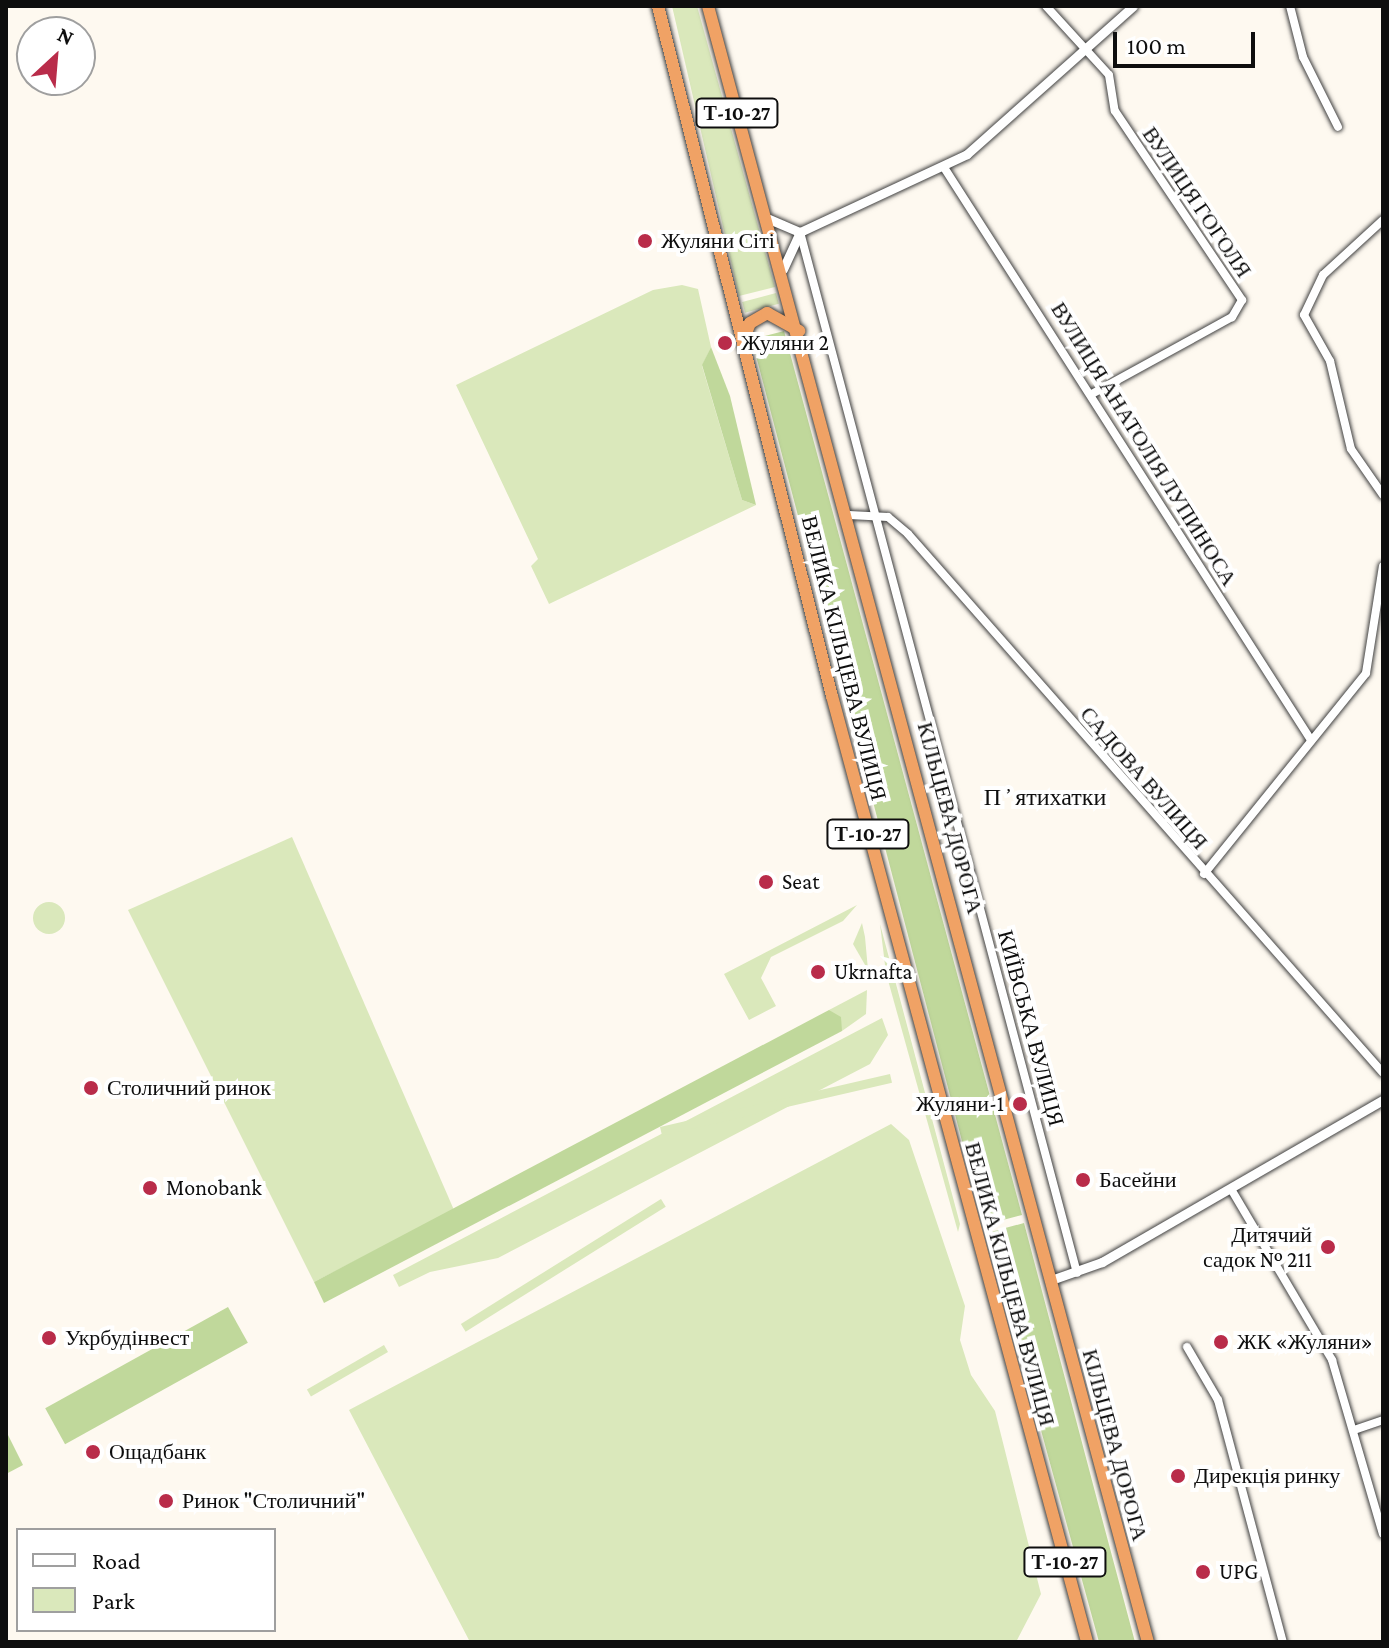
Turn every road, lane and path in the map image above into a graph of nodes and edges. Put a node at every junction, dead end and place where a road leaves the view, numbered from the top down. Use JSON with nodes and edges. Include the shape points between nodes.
{"nodes":[{"id":1,"x":658,"y":6,"type":"edge"},
{"id":2,"x":708,"y":6,"type":"edge"},
{"id":3,"x":1046,"y":6,"type":"edge"},
{"id":4,"x":1133,"y":6,"type":"edge"},
{"id":5,"x":1290,"y":6,"type":"edge"},
{"id":6,"x":1088,"y":52,"type":"junction"},
{"id":7,"x":1338,"y":127,"type":"dead end"},
{"id":8,"x":945,"y":169,"type":"junction"},
{"id":9,"x":769,"y":219,"type":"junction"},
{"id":10,"x":1383,"y":220,"type":"edge"},
{"id":11,"x":800,"y":232,"type":"junction"},
{"id":12,"x":783,"y":269,"type":"junction"},
{"id":13,"x":801,"y":333,"type":"junction"},
{"id":14,"x":742,"y":343,"type":"junction"},
{"id":15,"x":1092,"y":394,"type":"junction"},
{"id":16,"x":1383,"y":495,"type":"edge"},
{"id":17,"x":876,"y":514,"type":"junction"},
{"id":18,"x":849,"y":515,"type":"junction"},
{"id":19,"x":1383,"y":566,"type":"edge"},
{"id":20,"x":1311,"y":740,"type":"junction"},
{"id":21,"x":1204,"y":874,"type":"junction"},
{"id":22,"x":1383,"y":1073,"type":"edge"},
{"id":23,"x":1383,"y":1100,"type":"edge"},
{"id":24,"x":1231,"y":1189,"type":"junction"},
{"id":25,"x":1077,"y":1273,"type":"junction"},
{"id":26,"x":1051,"y":1280,"type":"junction"},
{"id":27,"x":1187,"y":1347,"type":"dead end"},
{"id":28,"x":1383,"y":1420,"type":"edge"},
{"id":29,"x":1354,"y":1430,"type":"junction"},
{"id":30,"x":1383,"y":1534,"type":"edge"},
{"id":31,"x":1087,"y":1642,"type":"edge"},
{"id":32,"x":1148,"y":1642,"type":"edge"},
{"id":33,"x":1283,"y":1642,"type":"edge"}],
"edges":[{"from":1,"to":14,"type":"highway","name":"ВЕЛИКА КІЛЬЦЕВА ВУЛИЦЯ","number":"Т-10-27"},
{"from":2,"to":9,"type":"highway","name":"КІЛЬЦЕВА ДОРОГА","number":"Т-10-27"},
{"from":3,"to":6,"type":"street"},
{"from":4,"to":6,"type":"street"},
{"from":5,"to":7,"type":"street","via":[[1303,57]]},
{"from":6,"to":8,"type":"street"},
{"from":6,"to":15,"type":"street","name":"ВУЛИЦЯ ГОГОЛЯ","via":[[1109,75],[1110,99],[1136,147],[1242,300],[1232,317]]},
{"from":8,"to":11,"type":"street"},
{"from":8,"to":15,"type":"street","name":"ВУЛИЦЯ АНАТОЛІЯ ЛУПИНОСА"},
{"from":9,"to":11,"type":"street"},
{"from":9,"to":12,"type":"highway","name":"КІЛЬЦЕВА ДОРОГА","number":"Т-10-27"},
{"from":10,"to":16,"type":"street","via":[[1323,275],[1304,315],[1331,365],[1351,449]]},
{"from":11,"to":12,"type":"street"},
{"from":11,"to":17,"type":"street"},
{"from":12,"to":13,"type":"highway","name":"КІЛЬЦЕВА ДОРОГА","number":"Т-10-27"},
{"from":13,"to":14,"type":"highway","via":[[767,313],[750,323]]},
{"from":13,"to":18,"type":"highway","name":"КІЛЬЦЕВА ДОРОГА","number":"Т-10-27"},
{"from":14,"to":31,"type":"highway","name":"ВЕЛИКА КІЛЬЦЕВА ВУЛИЦЯ","number":"Т-10-27"},
{"from":15,"to":20,"type":"street","name":"ВУЛИЦЯ АНАТОЛІЯ ЛУПИНОСА"},
{"from":17,"to":18,"type":"street"},
{"from":17,"to":21,"type":"street","name":"САДОВА ВУЛИЦЯ","via":[[908,534]]},
{"from":17,"to":25,"type":"street","name":"КИЇВСЬКА ВУЛИЦЯ"},
{"from":18,"to":26,"type":"highway","name":"КІЛЬЦЕВА ДОРОГА","number":"Т-10-27"},
{"from":19,"to":20,"type":"street","via":[[1369,668]]},
{"from":20,"to":21,"type":"street"},
{"from":21,"to":22,"type":"street","name":"САДОВА ВУЛИЦЯ"},
{"from":23,"to":24,"type":"street"},
{"from":24,"to":25,"type":"street"},
{"from":24,"to":29,"type":"street","via":[[1332,1360]]},
{"from":25,"to":26,"type":"street"},
{"from":26,"to":32,"type":"highway","name":"КІЛЬЦЕВА ДОРОГА","number":"Т-10-27"},
{"from":27,"to":33,"type":"street","via":[[1218,1400]]},
{"from":28,"to":29,"type":"street"},
{"from":29,"to":30,"type":"street"}]}
